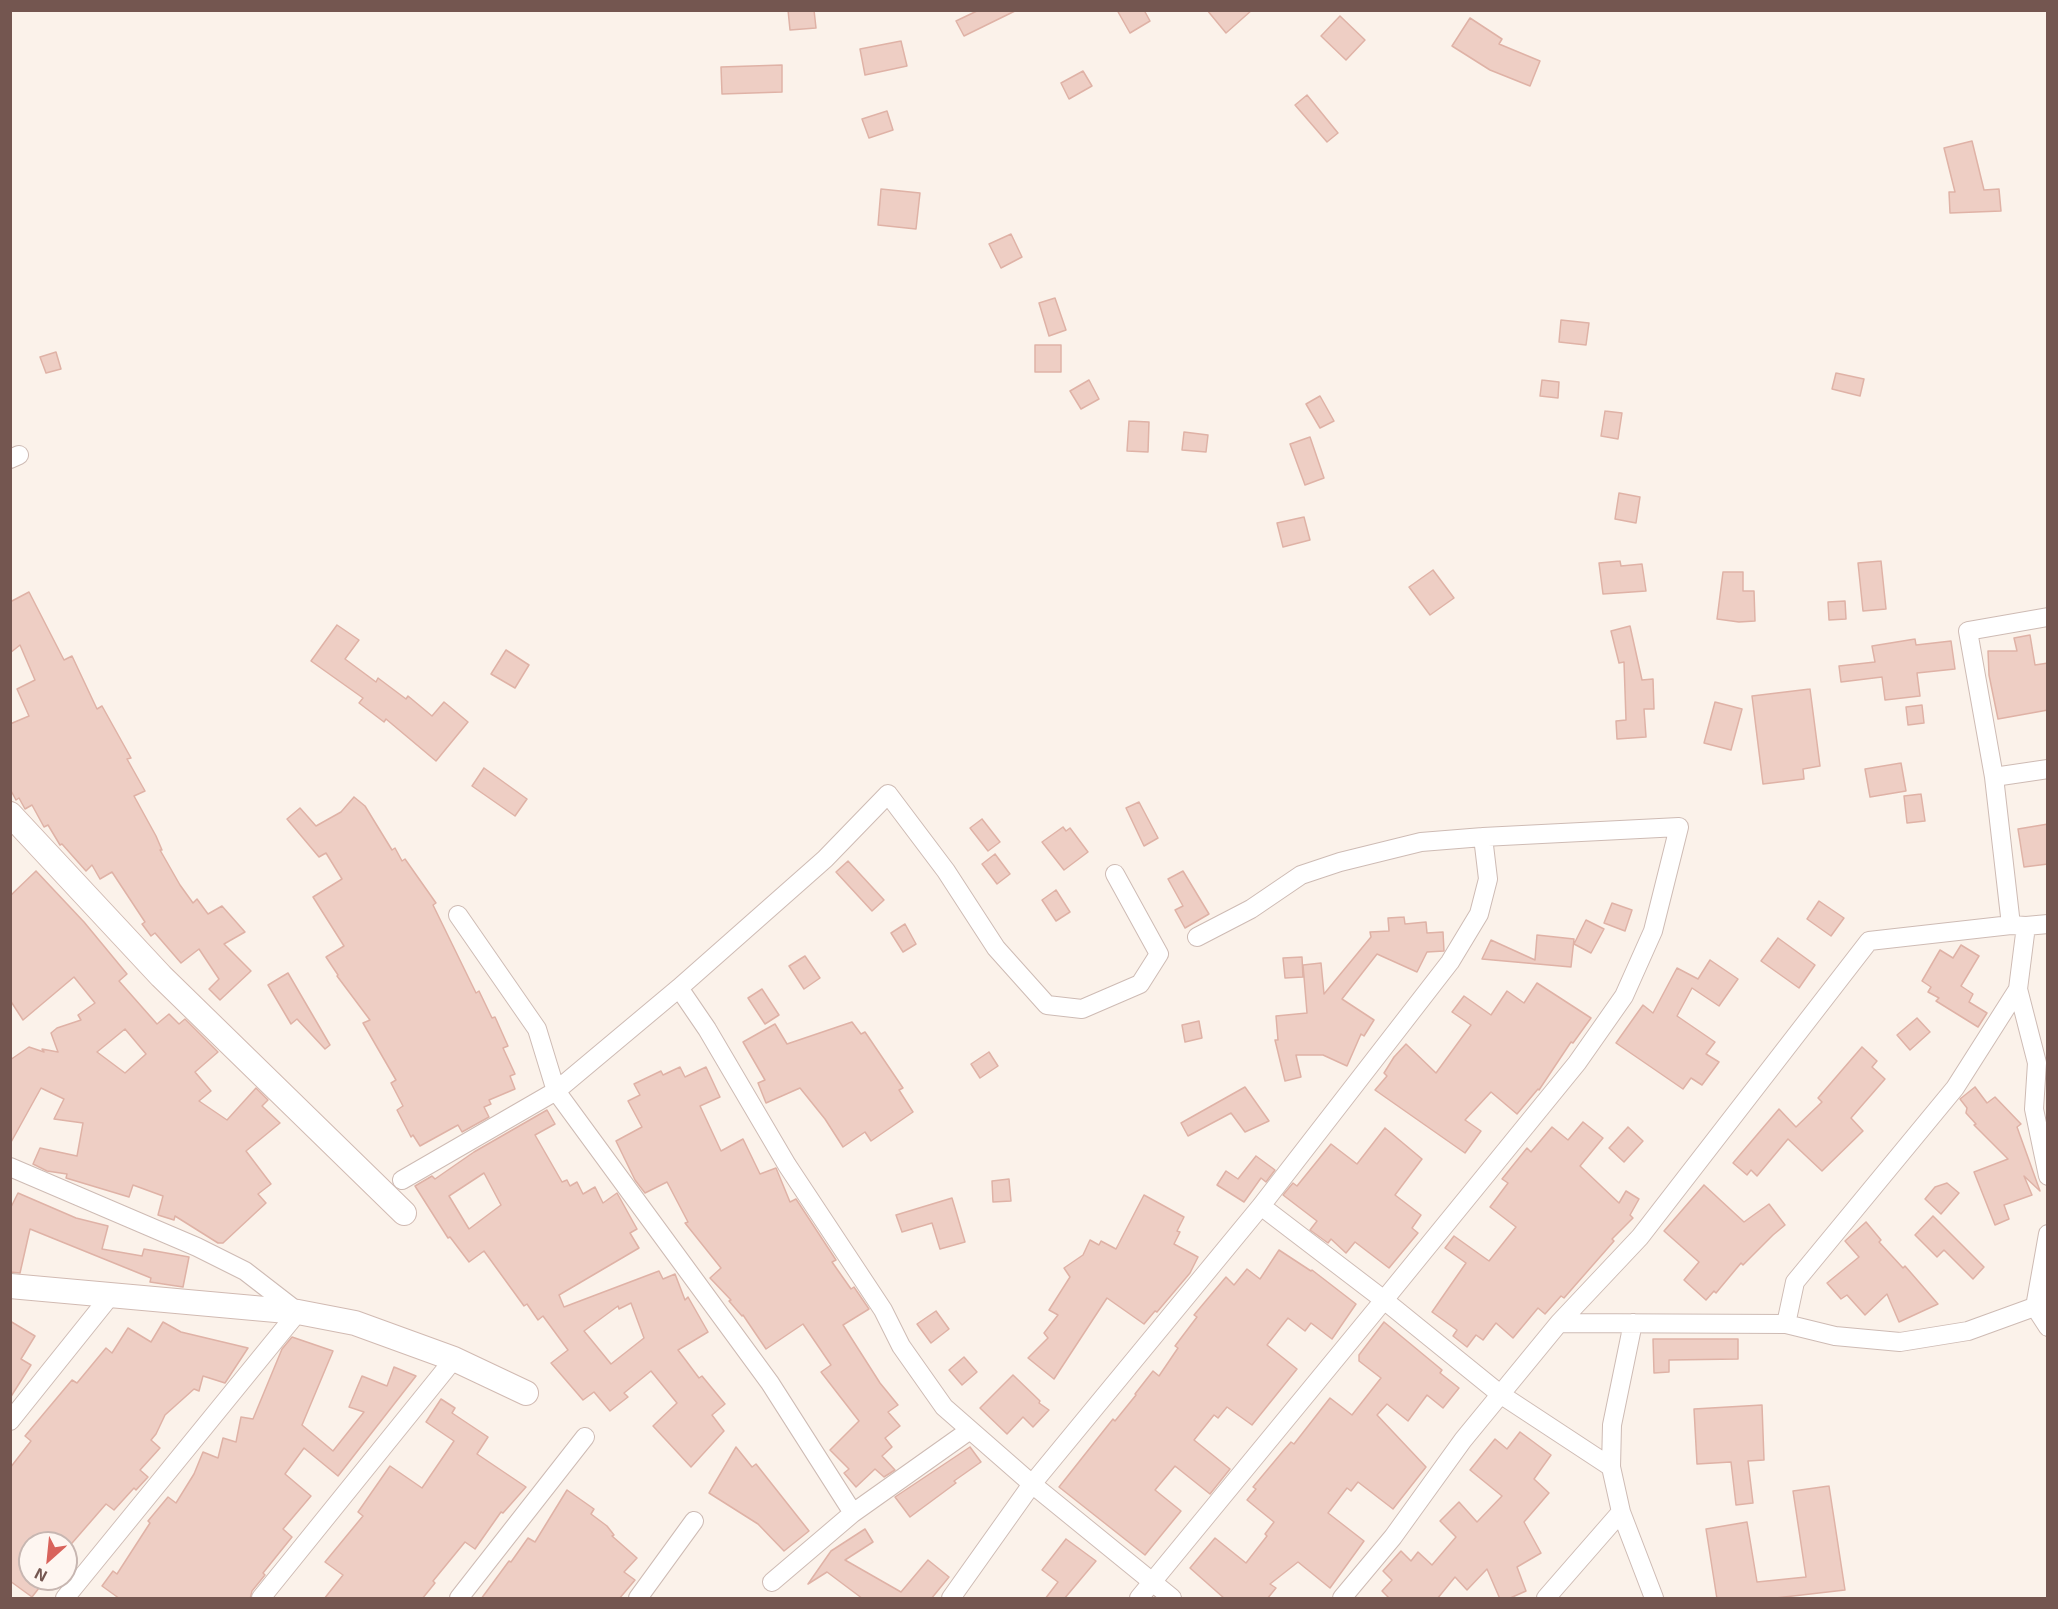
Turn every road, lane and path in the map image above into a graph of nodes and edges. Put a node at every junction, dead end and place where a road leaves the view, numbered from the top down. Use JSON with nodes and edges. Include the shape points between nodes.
{"nodes":[{"id":1,"x":2048,"y":617,"type":"edge"},
{"id":2,"x":2048,"y":769,"type":"edge"},
{"id":3,"x":1994,"y":777,"type":"junction"},
{"id":4,"x":10,"y":814,"type":"edge"},
{"id":5,"x":1483,"y":837,"type":"junction"},
{"id":6,"x":1115,"y":874,"type":"dead end"},
{"id":7,"x":458,"y":915,"type":"dead end"},
{"id":8,"x":2048,"y":924,"type":"edge"},
{"id":9,"x":2019,"y":925,"type":"junction"},
{"id":10,"x":1197,"y":937,"type":"dead end"},
{"id":11,"x":679,"y":988,"type":"junction"},
{"id":12,"x":2018,"y":989,"type":"junction"},
{"id":13,"x":556,"y":1090,"type":"junction"},
{"id":14,"x":10,"y":1167,"type":"edge"},
{"id":15,"x":2048,"y":1176,"type":"edge"},
{"id":16,"x":402,"y":1180,"type":"dead end"},
{"id":17,"x":1261,"y":1206,"type":"junction"},
{"id":18,"x":404,"y":1213,"type":"dead end"},
{"id":19,"x":2048,"y":1234,"type":"edge"},
{"id":20,"x":10,"y":1286,"type":"edge"},
{"id":21,"x":111,"y":1295,"type":"junction"},
{"id":22,"x":1384,"y":1300,"type":"junction"},
{"id":23,"x":2041,"y":1305,"type":"edge"},
{"id":24,"x":298,"y":1312,"type":"junction"},
{"id":25,"x":1559,"y":1323,"type":"junction"},
{"id":26,"x":1633,"y":1323,"type":"junction"},
{"id":27,"x":1786,"y":1324,"type":"junction"},
{"id":28,"x":2048,"y":1328,"type":"edge"},
{"id":29,"x":454,"y":1359,"type":"junction"},
{"id":30,"x":526,"y":1393,"type":"dead end"},
{"id":31,"x":1500,"y":1394,"type":"junction"},
{"id":32,"x":10,"y":1421,"type":"edge"},
{"id":33,"x":970,"y":1430,"type":"junction"},
{"id":34,"x":585,"y":1437,"type":"dead end"},
{"id":35,"x":1611,"y":1467,"type":"junction"},
{"id":36,"x":1032,"y":1484,"type":"junction"},
{"id":37,"x":1621,"y":1512,"type":"junction"},
{"id":38,"x":853,"y":1513,"type":"junction"},
{"id":39,"x":694,"y":1521,"type":"dead end"},
{"id":40,"x":772,"y":1582,"type":"dead end"},
{"id":41,"x":1153,"y":1583,"type":"junction"},
{"id":42,"x":65,"y":1599,"type":"edge"},
{"id":43,"x":261,"y":1599,"type":"edge"},
{"id":44,"x":459,"y":1599,"type":"edge"},
{"id":45,"x":638,"y":1599,"type":"edge"},
{"id":46,"x":951,"y":1599,"type":"edge"},
{"id":47,"x":1139,"y":1599,"type":"edge"},
{"id":48,"x":1172,"y":1599,"type":"edge"},
{"id":49,"x":1342,"y":1599,"type":"edge"},
{"id":50,"x":1546,"y":1599,"type":"edge"},
{"id":51,"x":1654,"y":1599,"type":"edge"}],
"edges":[{"from":1,"to":3,"type":"street","via":[[1968,631]]},
{"from":2,"to":3,"type":"street"},
{"from":3,"to":9,"type":"street"},
{"from":4,"to":18,"type":"street","via":[[162,976]]},
{"from":5,"to":10,"type":"street","via":[[1421,842],[1340,861],[1301,875],[1251,909]]},
{"from":5,"to":17,"type":"street","via":[[1488,879],[1479,914],[1450,962]]},
{"from":5,"to":22,"type":"street","via":[[1679,827],[1653,931],[1624,996],[1577,1063]]},
{"from":6,"to":11,"type":"street","via":[[1159,954],[1140,984],[1082,1009],[1047,1005],[996,948],[946,871],[888,794],[825,859]]},
{"from":7,"to":13,"type":"street","via":[[537,1029]]},
{"from":8,"to":9,"type":"street"},
{"from":9,"to":12,"type":"street"},
{"from":9,"to":25,"type":"street","via":[[1869,941],[1640,1238]]},
{"from":11,"to":13,"type":"street"},
{"from":11,"to":33,"type":"street","via":[[787,1165],[883,1310],[901,1346],[945,1407]]},
{"from":12,"to":15,"type":"street","via":[[2037,1063],[2034,1109]]},
{"from":12,"to":27,"type":"street","via":[[1955,1088],[1795,1282]]},
{"from":13,"to":16,"type":"street"},
{"from":13,"to":38,"type":"street","via":[[770,1383]]},
{"from":14,"to":24,"type":"street","via":[[245,1271]]},
{"from":17,"to":22,"type":"street"},
{"from":17,"to":36,"type":"street"},
{"from":19,"to":23,"type":"street"},
{"from":20,"to":21,"type":"street"},
{"from":21,"to":24,"type":"street"},
{"from":21,"to":32,"type":"street"},
{"from":22,"to":31,"type":"street"},
{"from":22,"to":41,"type":"street"},
{"from":23,"to":27,"type":"street","via":[[1968,1331],[1900,1342],[1836,1336]]},
{"from":23,"to":28,"type":"street"},
{"from":24,"to":29,"type":"street","via":[[355,1323]]},
{"from":24,"to":42,"type":"street"},
{"from":25,"to":26,"type":"street"},
{"from":25,"to":31,"type":"street"},
{"from":26,"to":27,"type":"street"},
{"from":26,"to":35,"type":"street","via":[[1612,1425]]},
{"from":29,"to":30,"type":"street"},
{"from":29,"to":43,"type":"street"},
{"from":31,"to":35,"type":"street"},
{"from":31,"to":49,"type":"street"},
{"from":33,"to":36,"type":"street"},
{"from":33,"to":38,"type":"street"},
{"from":34,"to":44,"type":"street"},
{"from":35,"to":37,"type":"street"},
{"from":36,"to":41,"type":"street"},
{"from":36,"to":46,"type":"street"},
{"from":37,"to":50,"type":"street"},
{"from":37,"to":51,"type":"street"},
{"from":38,"to":40,"type":"street"},
{"from":39,"to":45,"type":"street"},
{"from":41,"to":47,"type":"street"},
{"from":41,"to":48,"type":"street"}]}
